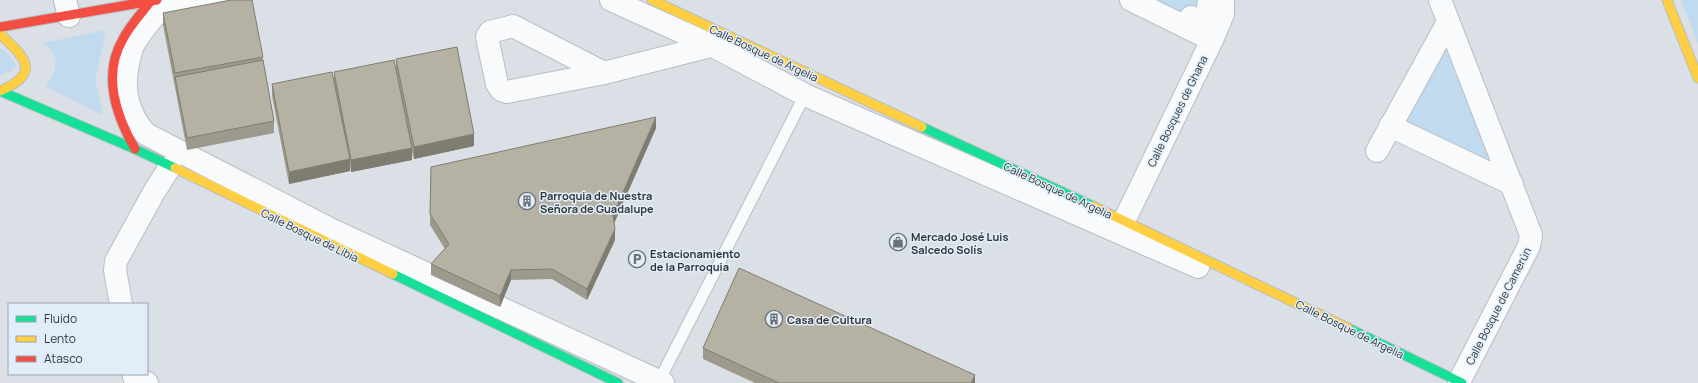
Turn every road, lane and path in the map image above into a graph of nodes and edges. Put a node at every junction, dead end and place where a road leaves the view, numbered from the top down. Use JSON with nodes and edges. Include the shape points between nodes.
{"nodes":[{"id":1,"x":217,"y":0,"type":"edge"},
{"id":2,"x":611,"y":0,"type":"edge"},
{"id":3,"x":652,"y":0,"type":"edge"},
{"id":4,"x":1131,"y":0,"type":"edge"},
{"id":5,"x":1154,"y":0,"type":"edge"},
{"id":6,"x":1209,"y":0,"type":"edge"},
{"id":7,"x":1223,"y":0,"type":"edge"},
{"id":8,"x":1440,"y":0,"type":"edge"},
{"id":9,"x":1667,"y":0,"type":"edge"},
{"id":10,"x":154,"y":1,"type":"edge"},
{"id":11,"x":67,"y":8,"type":"edge"},
{"id":12,"x":1448,"y":22,"type":"junction"},
{"id":13,"x":0,"y":27,"type":"edge"},
{"id":14,"x":0,"y":34,"type":"edge"},
{"id":15,"x":1212,"y":40,"type":"junction"},
{"id":16,"x":723,"y":43,"type":"junction"},
{"id":17,"x":0,"y":45,"type":"edge"},
{"id":18,"x":604,"y":73,"type":"junction"},
{"id":19,"x":1698,"y":78,"type":"edge"},
{"id":20,"x":0,"y":82,"type":"edge"},
{"id":21,"x":810,"y":86,"type":"junction"},
{"id":22,"x":0,"y":91,"type":"edge"},
{"id":23,"x":1390,"y":126,"type":"junction"},
{"id":24,"x":135,"y":149,"type":"junction"},
{"id":25,"x":1377,"y":151,"type":"dead end"},
{"id":26,"x":170,"y":167,"type":"junction"},
{"id":27,"x":1512,"y":184,"type":"junction"},
{"id":28,"x":1124,"y":221,"type":"junction"},
{"id":29,"x":121,"y":303,"type":"edge"},
{"id":30,"x":660,"y":382,"type":"edge"},
{"id":31,"x":618,"y":383,"type":"edge"},
{"id":32,"x":1453,"y":383,"type":"edge"}],
"edges":[{"from":1,"to":30,"type":"street","via":[[158,11],[133,44],[127,66],[128,106],[146,134],[332,230]]},
{"from":2,"to":16,"type":"street"},
{"from":3,"to":16,"type":"street","name":"Calle Bosque de Argelia"},
{"from":4,"to":15,"type":"street"},
{"from":5,"to":6,"type":"street","via":[[1206,24]]},
{"from":7,"to":15,"type":"street","name":"Calle Bosques de Ghana","via":[[1223,14]]},
{"from":8,"to":12,"type":"street","name":"Calle Bosque de Camerún"},
{"from":9,"to":19,"type":"street"},
{"from":10,"to":11,"type":"street"},
{"from":10,"to":24,"type":"street","via":[[119,45],[113,69],[116,107],[124,130]]},
{"from":11,"to":13,"type":"street"},
{"from":12,"to":23,"type":"street"},
{"from":12,"to":27,"type":"street","name":"Calle Bosque de Camerún"},
{"from":14,"to":22,"type":"street","via":[[19,51],[25,62],[24,74],[18,82]]},
{"from":15,"to":28,"type":"street","name":"Calle Bosques de Ghana"},
{"from":16,"to":18,"type":"street"},
{"from":16,"to":21,"type":"street"},
{"from":17,"to":20,"type":"street","via":[[6,44],[17,54],[20,65],[17,75]]},
{"from":18,"to":18,"type":"street","via":[[513,26],[490,32],[487,37],[497,84],[504,91]]},
{"from":21,"to":28,"type":"street","name":"Calle Bosque de Argelia"},
{"from":21,"to":30,"type":"lane"},
{"from":21,"to":32,"type":"street"},
{"from":22,"to":24,"type":"street","name":"Calle Bosque de Libia"},
{"from":23,"to":25,"type":"street"},
{"from":23,"to":27,"type":"street"},
{"from":24,"to":26,"type":"street","name":"Calle Bosque de Libia"},
{"from":26,"to":29,"type":"street","via":[[116,261],[115,270]]},
{"from":26,"to":31,"type":"street","name":"Calle Bosque de Libia"},
{"from":27,"to":32,"type":"street","name":"Calle Bosque de Camerún","via":[[1530,230],[1531,241]]},
{"from":28,"to":32,"type":"street","name":"Calle Bosque de Argelia"}]}
